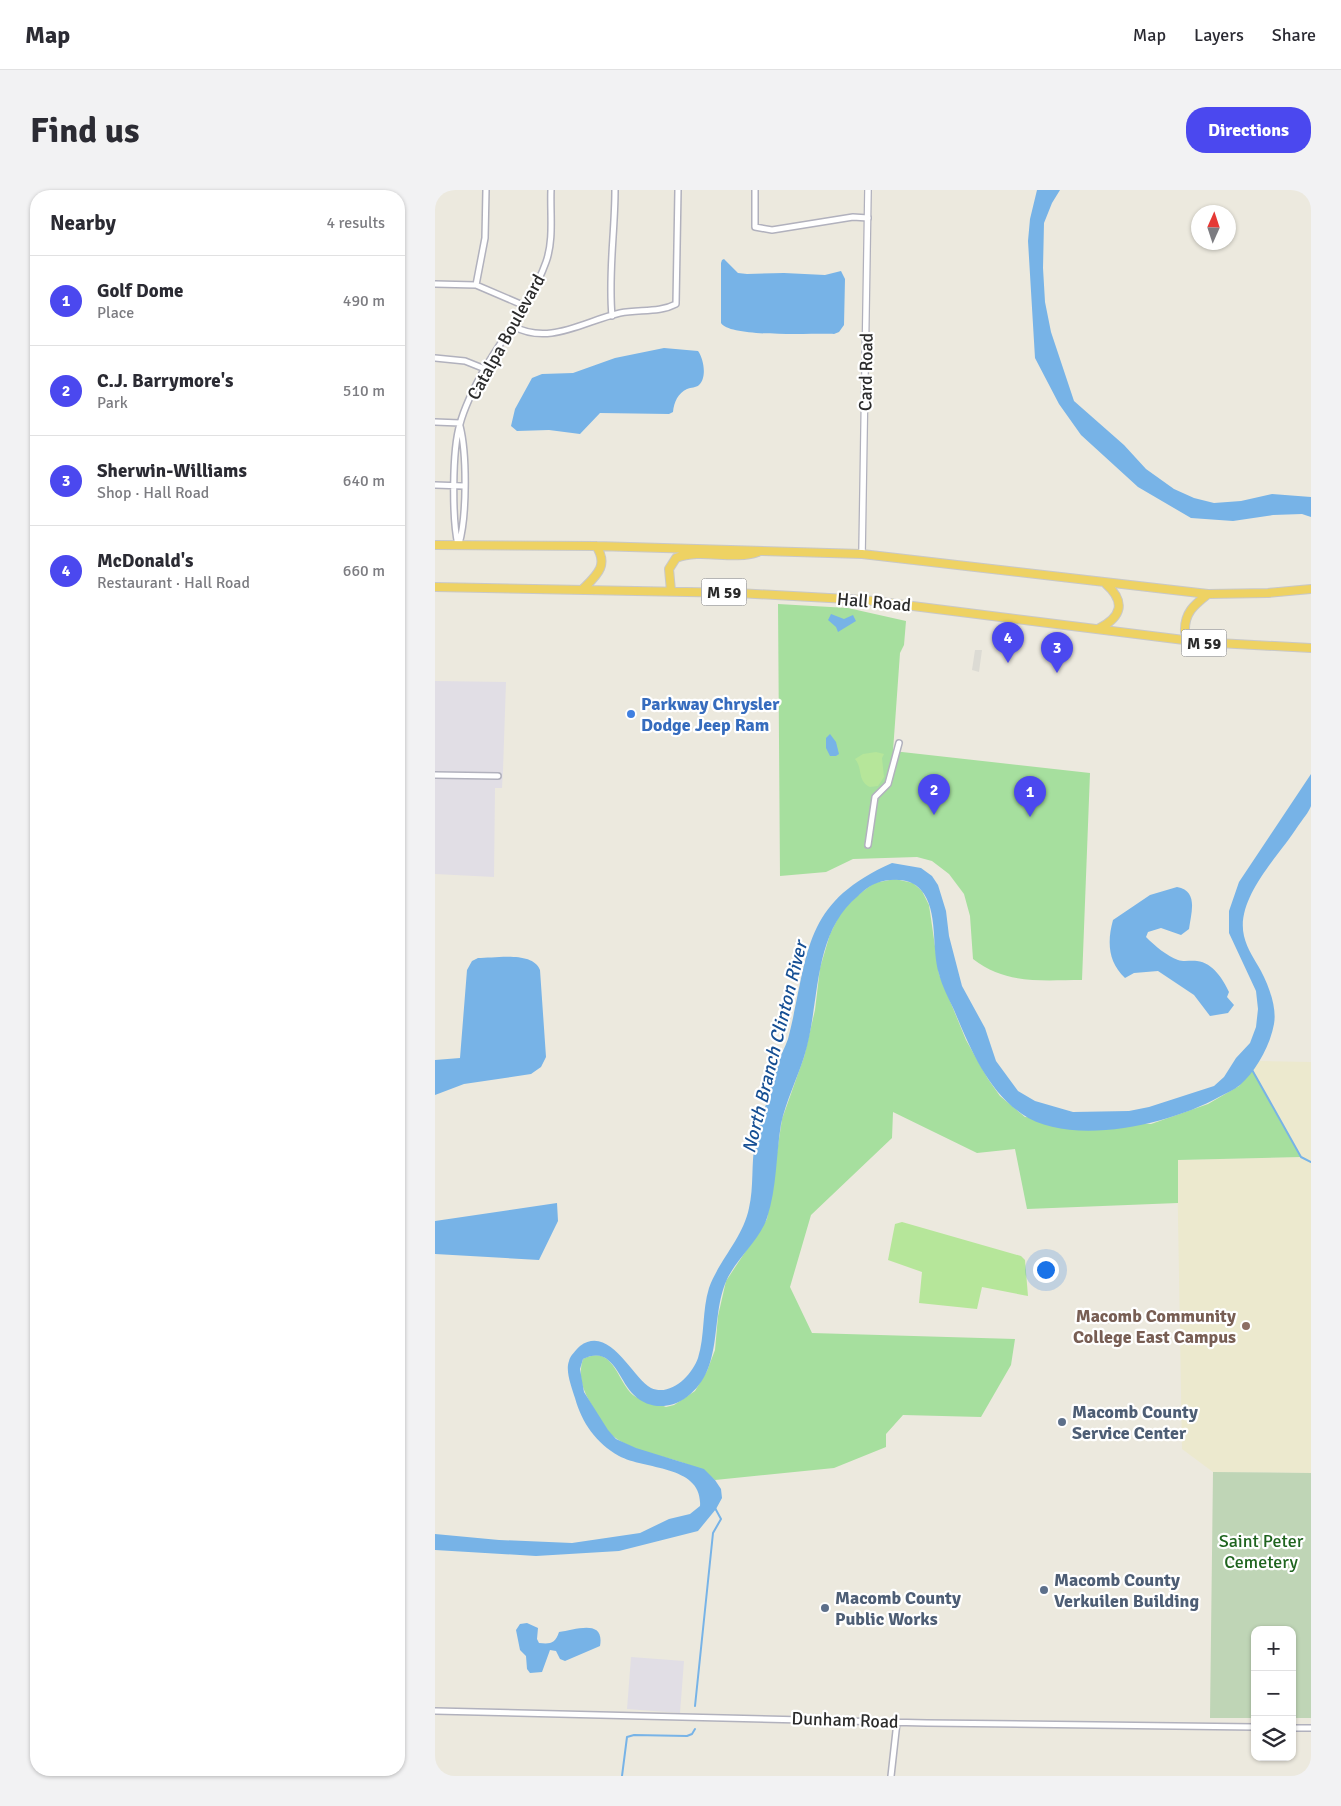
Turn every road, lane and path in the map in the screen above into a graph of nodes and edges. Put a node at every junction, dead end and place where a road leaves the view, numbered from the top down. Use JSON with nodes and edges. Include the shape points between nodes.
{"nodes":[{"id":1,"x":486,"y":190,"type":"edge"},
{"id":2,"x":551,"y":190,"type":"edge"},
{"id":3,"x":615,"y":190,"type":"edge"},
{"id":4,"x":679,"y":190,"type":"edge"},
{"id":5,"x":755,"y":190,"type":"edge"},
{"id":6,"x":868,"y":190,"type":"edge"},
{"id":7,"x":868,"y":218,"type":"junction"},
{"id":8,"x":435,"y":284,"type":"edge"},
{"id":9,"x":476,"y":285,"type":"junction"},
{"id":10,"x":525,"y":306,"type":"junction"},
{"id":11,"x":612,"y":316,"type":"junction"},
{"id":12,"x":513,"y":326,"type":"junction"},
{"id":13,"x":435,"y":358,"type":"edge"},
{"id":14,"x":485,"y":369,"type":"junction"},
{"id":15,"x":435,"y":422,"type":"edge"},
{"id":16,"x":460,"y":423,"type":"junction"},
{"id":17,"x":435,"y":485,"type":"edge"},
{"id":18,"x":455,"y":486,"type":"junction"},
{"id":19,"x":463,"y":486,"type":"junction"},
{"id":20,"x":458,"y":545,"type":"junction"},
{"id":21,"x":435,"y":546,"type":"edge"},
{"id":22,"x":596,"y":546,"type":"junction"},
{"id":23,"x":765,"y":550,"type":"junction"},
{"id":24,"x":863,"y":554,"type":"junction"},
{"id":25,"x":1106,"y":584,"type":"junction"},
{"id":26,"x":435,"y":587,"type":"edge"},
{"id":27,"x":583,"y":589,"type":"junction"},
{"id":28,"x":1311,"y":589,"type":"edge"},
{"id":29,"x":671,"y":591,"type":"junction"},
{"id":30,"x":1208,"y":594,"type":"junction"},
{"id":31,"x":1098,"y":629,"type":"junction"},
{"id":32,"x":1200,"y":642,"type":"junction"},
{"id":33,"x":1311,"y":648,"type":"edge"},
{"id":34,"x":899,"y":743,"type":"dead end"},
{"id":35,"x":435,"y":775,"type":"edge"},
{"id":36,"x":499,"y":776,"type":"dead end"},
{"id":37,"x":868,"y":845,"type":"dead end"},
{"id":38,"x":435,"y":1711,"type":"edge"},
{"id":39,"x":897,"y":1722,"type":"junction"},
{"id":40,"x":1251,"y":1727,"type":"edge"},
{"id":41,"x":1296,"y":1728,"type":"edge"},
{"id":42,"x":1311,"y":1728,"type":"edge"},
{"id":43,"x":891,"y":1776,"type":"edge"}],
"edges":[{"from":1,"to":9,"type":"street","via":[[485,238]]},
{"from":2,"to":10,"type":"street","name":"Catalpa Boulevard","via":[[547,261]]},
{"from":3,"to":11,"type":"street","via":[[615,234],[609,283]]},
{"from":4,"to":11,"type":"street","via":[[676,304],[666,309]]},
{"from":5,"to":7,"type":"street","via":[[755,227],[772,230],[853,217]]},
{"from":6,"to":7,"type":"street","name":"Card Road"},
{"from":7,"to":24,"type":"street","name":"Card Road"},
{"from":8,"to":9,"type":"street"},
{"from":9,"to":10,"type":"street"},
{"from":10,"to":12,"type":"street","name":"Catalpa Boulevard"},
{"from":11,"to":12,"type":"street","via":[[550,334],[523,332]]},
{"from":12,"to":14,"type":"street","name":"Catalpa Boulevard"},
{"from":13,"to":14,"type":"street","via":[[465,361]]},
{"from":14,"to":16,"type":"street","name":"Catalpa Boulevard"},
{"from":15,"to":16,"type":"street"},
{"from":16,"to":18,"type":"street","name":"Catalpa Boulevard"},
{"from":16,"to":19,"type":"street","via":[[464,442]]},
{"from":17,"to":18,"type":"street"},
{"from":18,"to":19,"type":"street"},
{"from":18,"to":20,"type":"street","name":"Catalpa Boulevard","via":[[454,528]]},
{"from":19,"to":20,"type":"street","via":[[463,528]]},
{"from":20,"to":21,"type":"highway"},
{"from":20,"to":22,"type":"highway"},
{"from":22,"to":23,"type":"highway"},
{"from":22,"to":27,"type":"highway","via":[[602,565],[599,573]]},
{"from":23,"to":24,"type":"highway"},
{"from":23,"to":29,"type":"highway","via":[[749,556],[688,555],[676,558],[669,569]]},
{"from":24,"to":25,"type":"highway"},
{"from":25,"to":30,"type":"highway"},
{"from":25,"to":31,"type":"highway","via":[[1117,594],[1119,606],[1112,620]]},
{"from":26,"to":27,"type":"highway","name":"Hall Road","number":"M 59"},
{"from":27,"to":29,"type":"highway","name":"Hall Road","number":"M 59"},
{"from":28,"to":30,"type":"highway"},
{"from":29,"to":31,"type":"highway","name":"Hall Road","number":"M 59","via":[[865,600]]},
{"from":30,"to":32,"type":"highway","via":[[1191,608],[1185,624],[1188,636]]},
{"from":31,"to":32,"type":"highway","name":"Hall Road","number":"M 59"},
{"from":32,"to":33,"type":"highway","name":"Hall Road","number":"M 59"},
{"from":34,"to":37,"type":"street","via":[[888,784],[875,797]]},
{"from":35,"to":36,"type":"street"},
{"from":38,"to":39,"type":"street","name":"Dunham Road"},
{"from":39,"to":40,"type":"street","name":"Dunham Road"},
{"from":39,"to":43,"type":"street"},
{"from":41,"to":42,"type":"street"}]}
